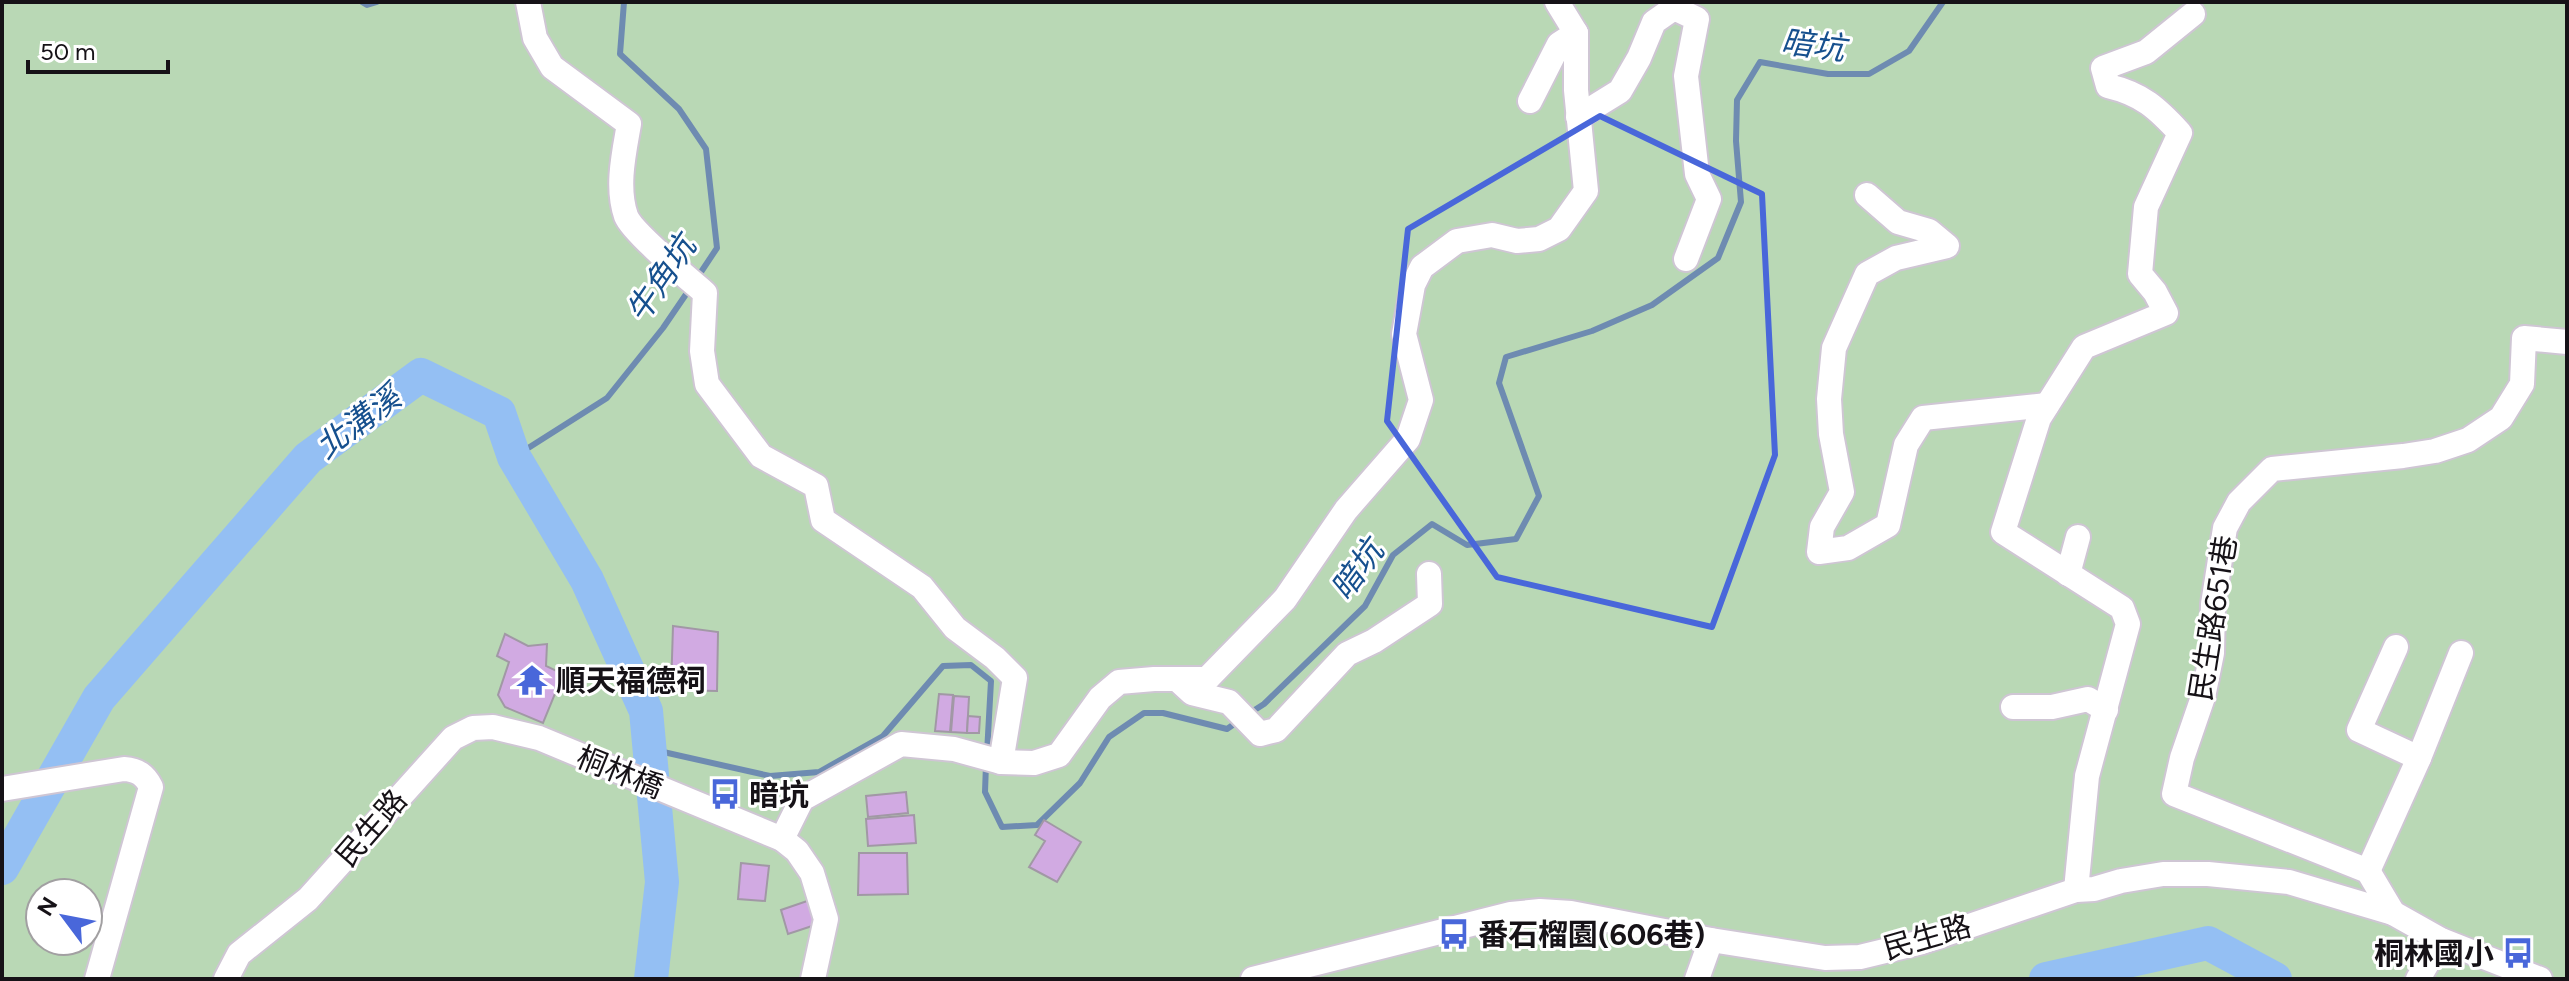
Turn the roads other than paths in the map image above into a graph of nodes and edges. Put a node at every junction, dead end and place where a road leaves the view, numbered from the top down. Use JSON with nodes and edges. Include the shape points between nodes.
{"nodes":[{"id":1,"x":528,"y":2,"type":"edge"},
{"id":2,"x":1557,"y":2,"type":"edge"},
{"id":3,"x":2193,"y":14,"type":"dead end"},
{"id":4,"x":1576,"y":33,"type":"junction"},
{"id":5,"x":1530,"y":101,"type":"dead end"},
{"id":6,"x":1578,"y":117,"type":"junction"},
{"id":7,"x":1867,"y":195,"type":"dead end"},
{"id":8,"x":1686,"y":259,"type":"dead end"},
{"id":9,"x":2567,"y":342,"type":"edge"},
{"id":10,"x":2047,"y":405,"type":"junction"},
{"id":11,"x":2078,"y":537,"type":"dead end"},
{"id":12,"x":1429,"y":574,"type":"dead end"},
{"id":13,"x":2068,"y":574,"type":"junction"},
{"id":14,"x":2396,"y":647,"type":"dead end"},
{"id":15,"x":2461,"y":653,"type":"dead end"},
{"id":16,"x":1178,"y":680,"type":"junction"},
{"id":17,"x":2013,"y":707,"type":"dead end"},
{"id":18,"x":2106,"y":710,"type":"junction"},
{"id":19,"x":539,"y":738,"type":"joint"},
{"id":20,"x":2419,"y":758,"type":"junction"},
{"id":21,"x":1001,"y":762,"type":"junction"},
{"id":22,"x":2,"y":789,"type":"edge"},
{"id":23,"x":782,"y":839,"type":"junction"},
{"id":24,"x":2368,"y":871,"type":"junction"},
{"id":25,"x":2076,"y":890,"type":"junction"},
{"id":26,"x":2393,"y":913,"type":"junction"},
{"id":27,"x":1711,"y":940,"type":"junction"},
{"id":28,"x":2441,"y":940,"type":"junction"},
{"id":29,"x":1824,"y":969,"type":"edge"},
{"id":30,"x":1266,"y":977,"type":"edge"},
{"id":31,"x":2419,"y":978,"type":"edge"},
{"id":32,"x":97,"y":979,"type":"edge"},
{"id":33,"x":226,"y":979,"type":"edge"},
{"id":34,"x":813,"y":979,"type":"edge"},
{"id":35,"x":1697,"y":979,"type":"edge"},
{"id":36,"x":2540,"y":979,"type":"edge"}],
"edges":[{"from":1,"to":21,"type":"street","via":[[535,38],[552,67],[629,124],[621,185],[627,218],[705,293],[702,351],[707,384],[761,456],[816,486],[823,520],[922,587],[955,628],[1015,678]]},
{"from":2,"to":4,"type":"street"},
{"from":3,"to":10,"type":"street","via":[[2146,52],[2103,68],[2108,86],[2130,91],[2158,109],[2180,133],[2146,207],[2140,274],[2166,313],[2084,347]]},
{"from":4,"to":5,"type":"street","via":[[1559,44]]},
{"from":4,"to":6,"type":"street"},
{"from":6,"to":8,"type":"street","via":[[1620,91],[1654,22],[1674,8],[1697,19],[1686,76],[1697,174],[1709,199]]},
{"from":6,"to":16,"type":"street","via":[[1586,191],[1559,229],[1539,239],[1492,235],[1457,241],[1422,267],[1413,285],[1404,334],[1421,400],[1408,439],[1346,510],[1285,599],[1207,679]]},
{"from":7,"to":10,"type":"street","via":[[1898,222],[1929,231],[1947,246],[1896,258],[1867,274],[1834,348],[1829,399],[1842,492],[1822,527],[1819,552],[1848,548],[1888,525],[1906,445],[1923,418]]},
{"from":9,"to":24,"type":"street","name":"民生路651巷","via":[[2524,338],[2522,384],[2501,418],[2468,440],[2403,456],[2272,469],[2239,502],[2225,528],[2213,604],[2212,653],[2174,794]]},
{"from":10,"to":13,"type":"street","via":[[2003,532]]},
{"from":11,"to":13,"type":"street"},
{"from":12,"to":16,"type":"street","via":[[1430,604],[1347,654],[1276,730],[1260,734],[1229,702],[1192,693]]},
{"from":13,"to":18,"type":"street","via":[[2122,608],[2128,624]]},
{"from":14,"to":20,"type":"street","via":[[2359,730]]},
{"from":15,"to":20,"type":"street"},
{"from":16,"to":21,"type":"street","via":[[1119,682],[1100,698],[1059,755],[1034,763]]},
{"from":17,"to":18,"type":"street","via":[[2052,707],[2088,699]]},
{"from":18,"to":25,"type":"street","via":[[2087,776]]},
{"from":19,"to":23,"type":"street","name":"桐林橋"},
{"from":19,"to":33,"type":"street","name":"民生路","via":[[493,727],[473,728],[453,738],[308,899],[239,954]]},
{"from":20,"to":24,"type":"street"},
{"from":21,"to":23,"type":"street","via":[[954,749],[901,744],[802,799]]},
{"from":22,"to":32,"type":"street","via":[[124,769],[145,775],[151,787]]},
{"from":23,"to":34,"type":"street","via":[[812,873],[826,919]]},
{"from":24,"to":26,"type":"street"},
{"from":25,"to":26,"type":"street","name":"民生路","via":[[2163,874],[2246,876],[2289,882]]},
{"from":25,"to":29,"type":"street","name":"民生路"},
{"from":26,"to":28,"type":"street","name":"民生路"},
{"from":27,"to":29,"type":"street","name":"民生路"},
{"from":27,"to":30,"type":"street","name":"民生路","via":[[1540,911]]},
{"from":27,"to":35,"type":"street"},
{"from":28,"to":31,"type":"street"},
{"from":28,"to":36,"type":"street","name":"民生路"}]}
